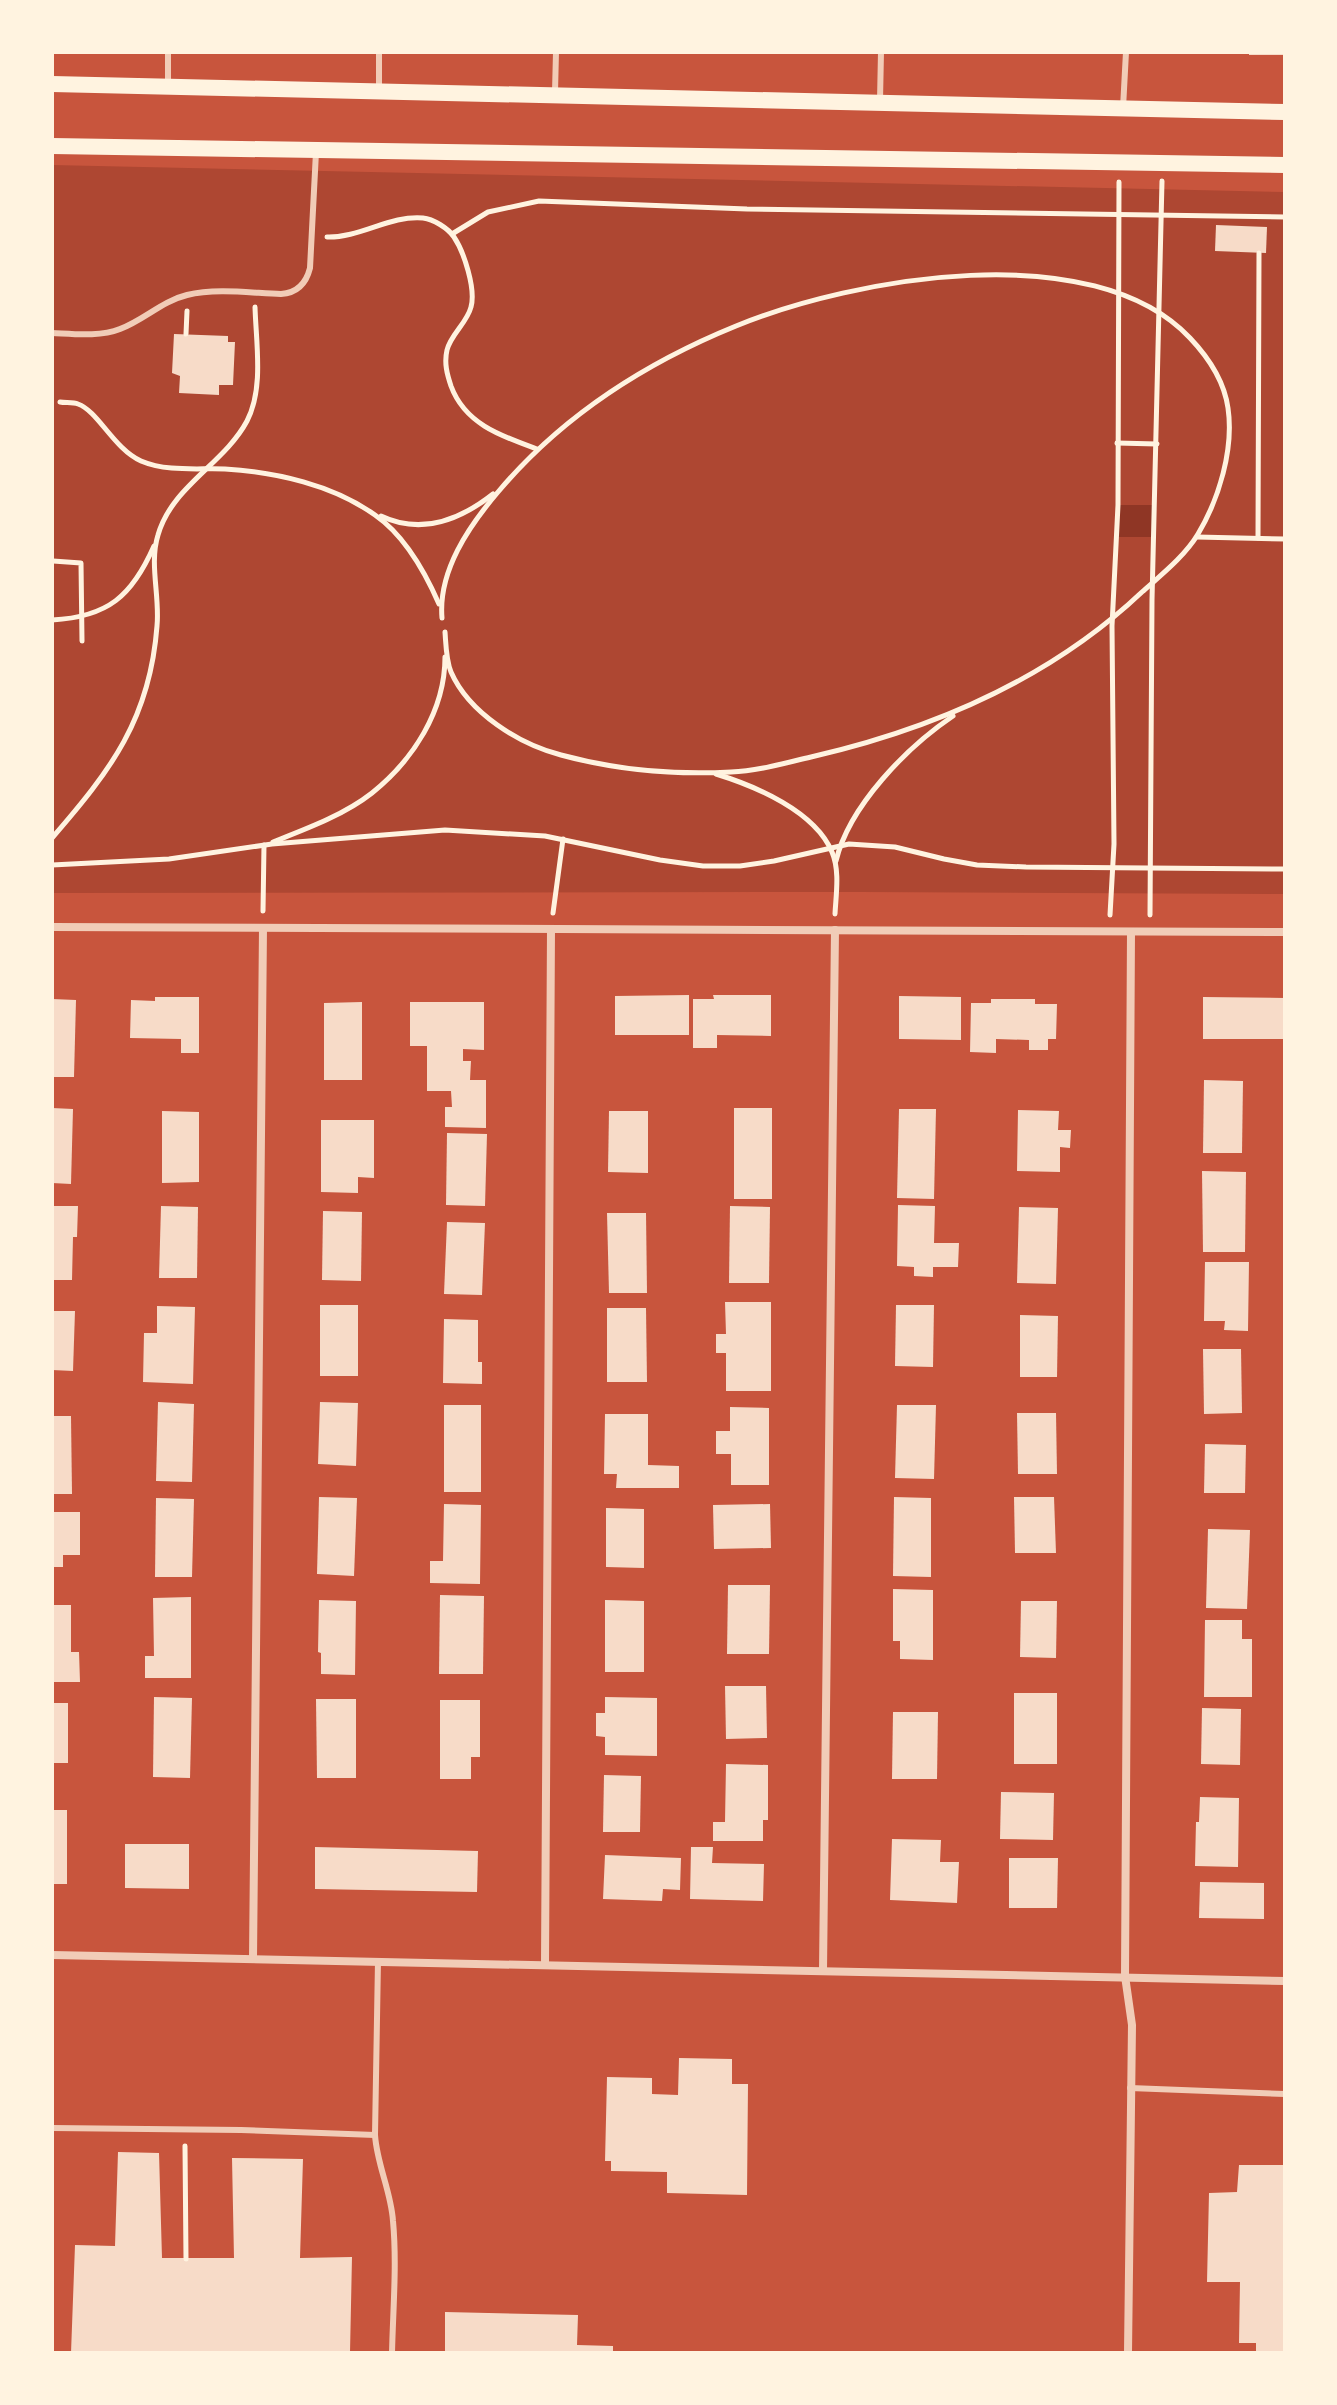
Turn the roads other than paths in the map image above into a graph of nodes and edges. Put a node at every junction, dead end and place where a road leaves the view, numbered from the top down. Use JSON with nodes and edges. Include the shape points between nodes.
{"nodes":[{"id":1,"x":168,"y":52,"type":"edge"},
{"id":2,"x":379,"y":52,"type":"edge"},
{"id":3,"x":556,"y":52,"type":"edge"},
{"id":4,"x":881,"y":52,"type":"edge"},
{"id":5,"x":1126,"y":52,"type":"edge"},
{"id":6,"x":52,"y":84,"type":"edge"},
{"id":7,"x":168,"y":87,"type":"junction"},
{"id":8,"x":379,"y":93,"type":"junction"},
{"id":9,"x":555,"y":96,"type":"junction"},
{"id":10,"x":880,"y":103,"type":"junction"},
{"id":11,"x":1123,"y":110,"type":"junction"},
{"id":12,"x":1285,"y":112,"type":"edge"},
{"id":13,"x":52,"y":146,"type":"edge"},
{"id":14,"x":316,"y":149,"type":"junction"},
{"id":15,"x":1285,"y":165,"type":"edge"},
{"id":16,"x":52,"y":333,"type":"edge"},
{"id":17,"x":52,"y":927,"type":"edge"},
{"id":18,"x":263,"y":928,"type":"junction"},
{"id":19,"x":551,"y":929,"type":"junction"},
{"id":20,"x":835,"y":930,"type":"junction"},
{"id":21,"x":1131,"y":932,"type":"junction"},
{"id":22,"x":1285,"y":932,"type":"edge"},
{"id":23,"x":52,"y":1955,"type":"edge"},
{"id":24,"x":253,"y":1959,"type":"junction"},
{"id":25,"x":378,"y":1961,"type":"junction"},
{"id":26,"x":545,"y":1965,"type":"junction"},
{"id":27,"x":823,"y":1970,"type":"junction"},
{"id":28,"x":1125,"y":1976,"type":"junction"},
{"id":29,"x":1285,"y":1981,"type":"edge"},
{"id":30,"x":1130,"y":2088,"type":"junction"},
{"id":31,"x":1285,"y":2094,"type":"edge"},
{"id":32,"x":52,"y":2128,"type":"edge"},
{"id":33,"x":375,"y":2135,"type":"junction"},
{"id":34,"x":392,"y":2353,"type":"edge"},
{"id":35,"x":1128,"y":2353,"type":"edge"}],
"edges":[{"from":1,"to":7,"type":"lane"},
{"from":2,"to":8,"type":"lane"},
{"from":3,"to":9,"type":"lane"},
{"from":4,"to":10,"type":"lane"},
{"from":5,"to":11,"type":"lane"},
{"from":6,"to":7,"type":"main road"},
{"from":7,"to":8,"type":"main road"},
{"from":8,"to":9,"type":"main road"},
{"from":9,"to":10,"type":"main road"},
{"from":10,"to":11,"type":"main road"},
{"from":11,"to":12,"type":"main road"},
{"from":13,"to":14,"type":"main road"},
{"from":14,"to":15,"type":"main road"},
{"from":14,"to":16,"type":"lane","via":[[310,268],[298,289],[188,295],[112,332]]},
{"from":17,"to":18,"type":"street"},
{"from":18,"to":19,"type":"street"},
{"from":18,"to":24,"type":"street"},
{"from":19,"to":20,"type":"street"},
{"from":19,"to":26,"type":"street"},
{"from":20,"to":21,"type":"street"},
{"from":20,"to":27,"type":"street"},
{"from":21,"to":22,"type":"street"},
{"from":21,"to":28,"type":"street"},
{"from":23,"to":24,"type":"street"},
{"from":24,"to":25,"type":"street"},
{"from":25,"to":26,"type":"street"},
{"from":25,"to":33,"type":"lane"},
{"from":26,"to":27,"type":"street"},
{"from":27,"to":28,"type":"street"},
{"from":28,"to":29,"type":"street"},
{"from":28,"to":30,"type":"street","via":[[1132,2025]]},
{"from":30,"to":31,"type":"lane"},
{"from":30,"to":35,"type":"street"},
{"from":32,"to":33,"type":"lane"},
{"from":33,"to":34,"type":"lane","via":[[393,2220]]}]}
